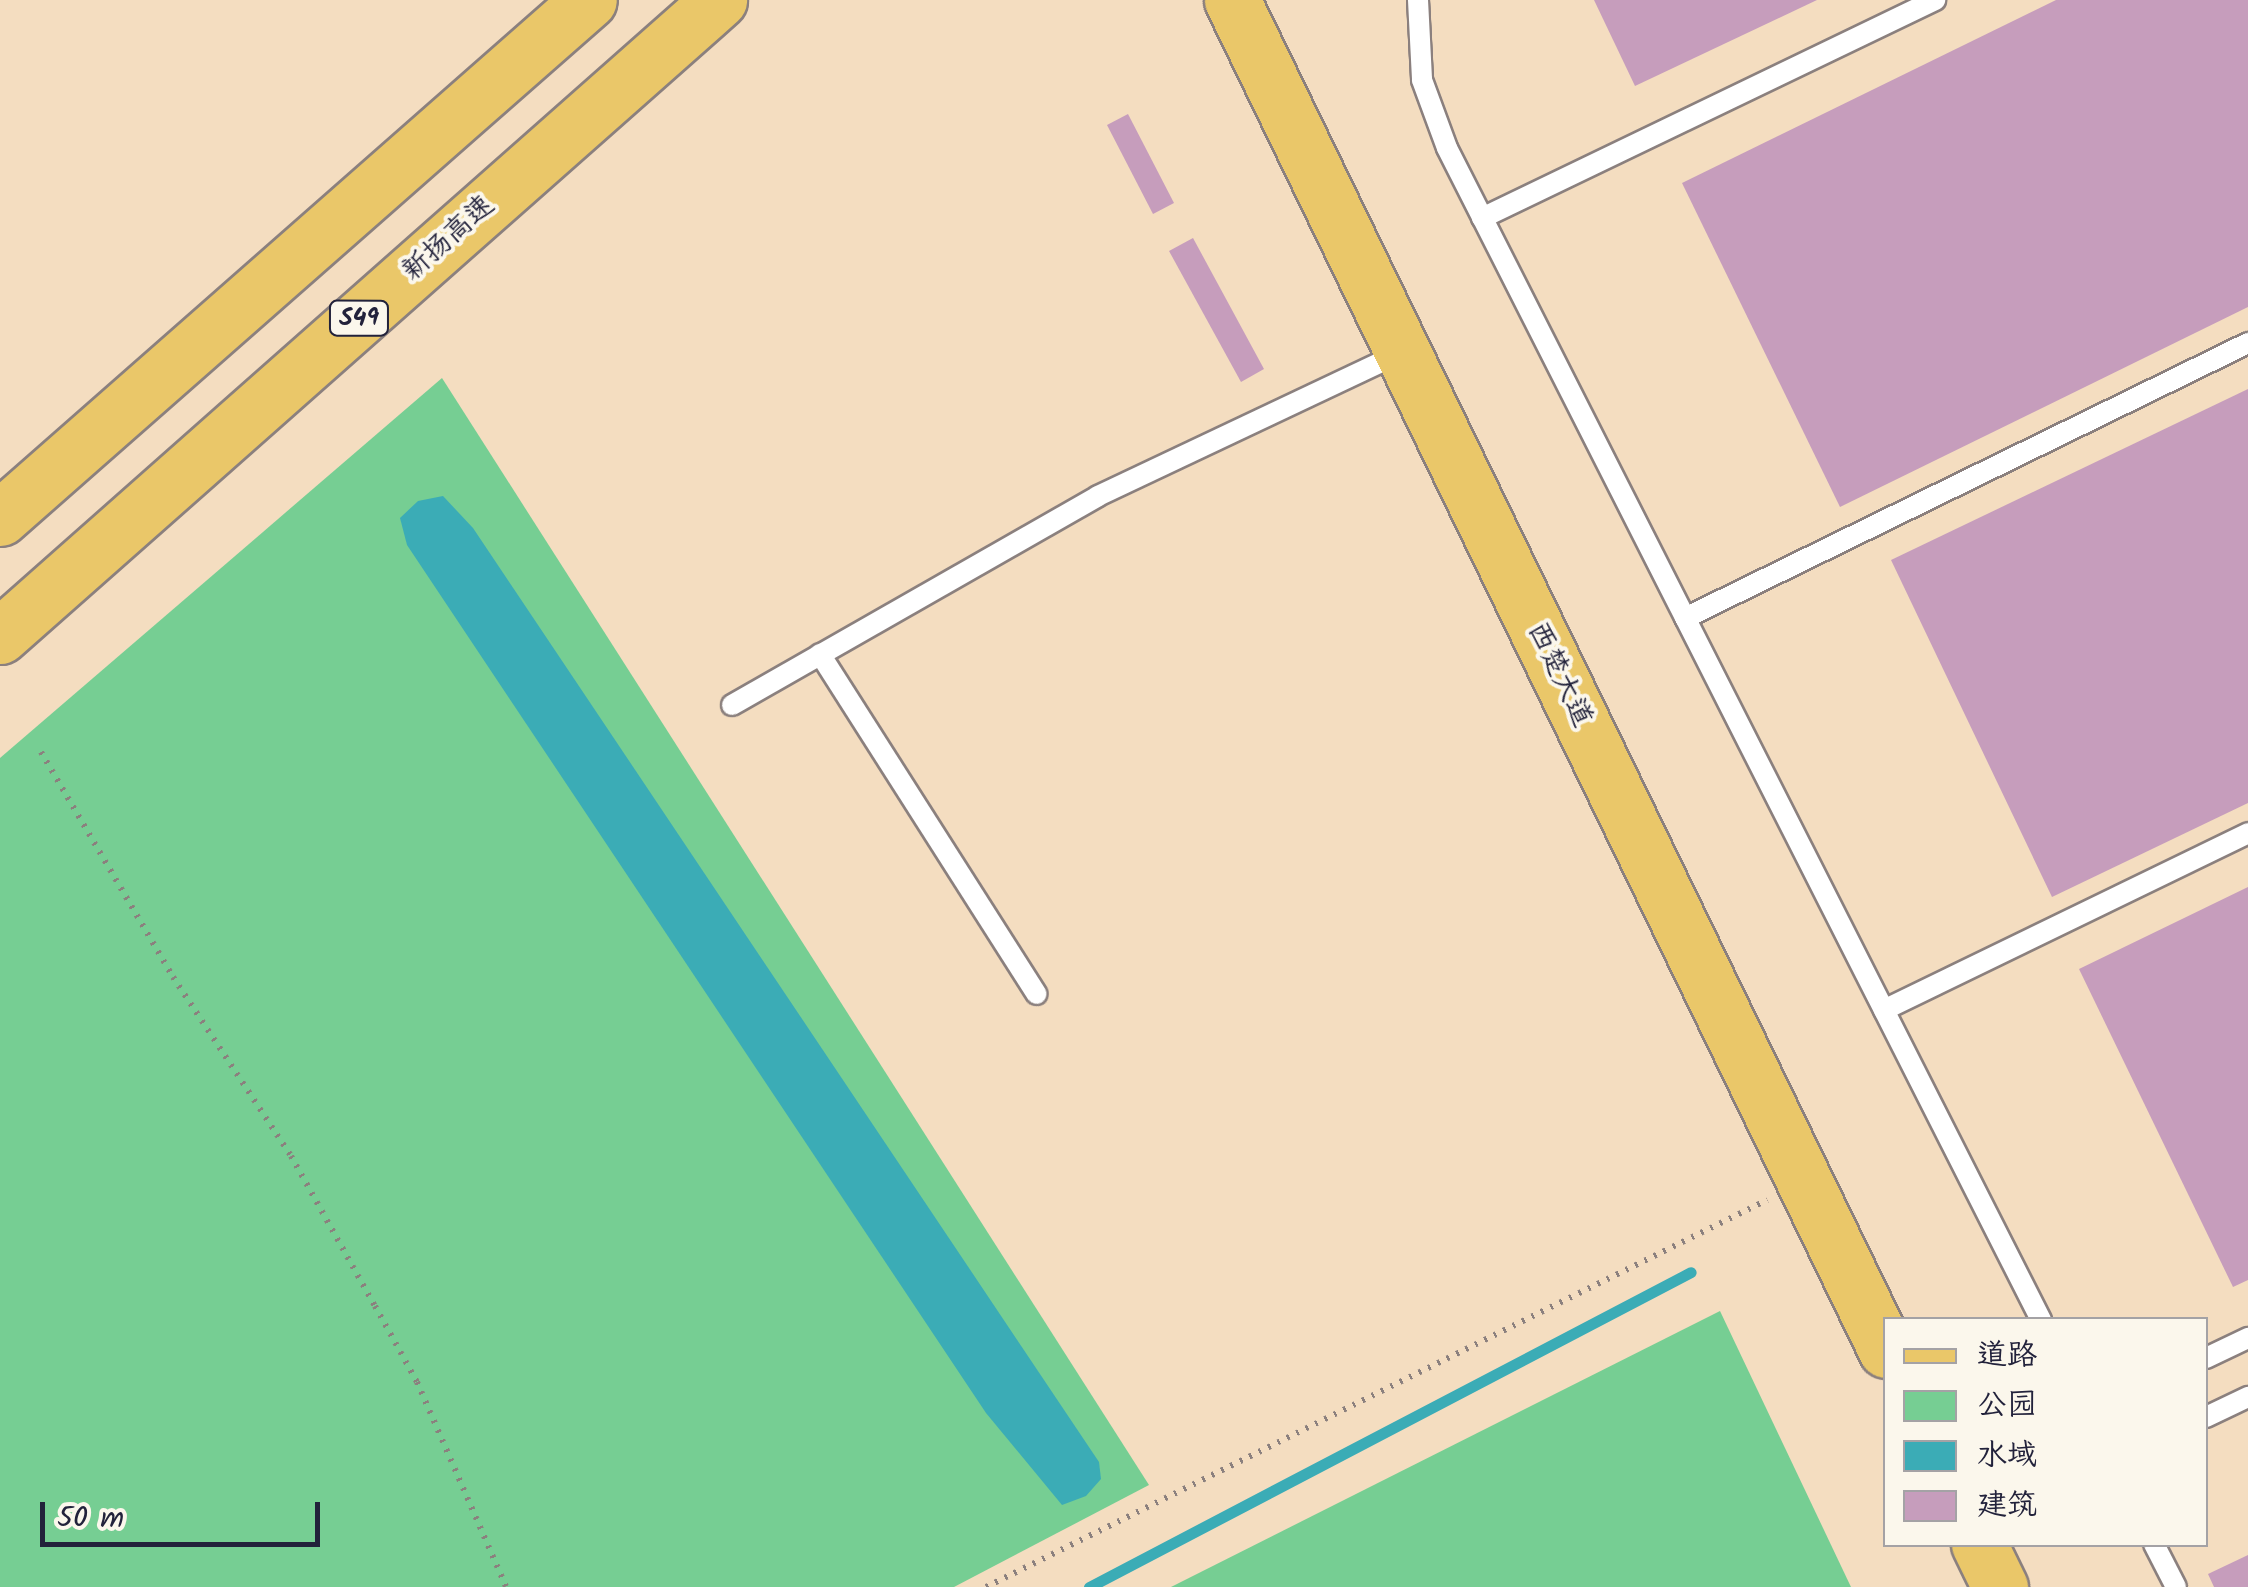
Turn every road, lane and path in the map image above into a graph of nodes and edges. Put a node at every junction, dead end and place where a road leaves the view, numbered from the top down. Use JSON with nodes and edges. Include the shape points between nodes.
{"nodes":[{"id":1,"x":589,"y":0,"type":"edge"},
{"id":2,"x":718,"y":0,"type":"edge"},
{"id":3,"x":1232,"y":0,"type":"edge"},
{"id":4,"x":1418,"y":0,"type":"edge"},
{"id":5,"x":1935,"y":0,"type":"edge"},
{"id":6,"x":1482,"y":218,"type":"junction"},
{"id":7,"x":2248,"y":344,"type":"edge"},
{"id":8,"x":1403,"y":352,"type":"junction"},
{"id":9,"x":0,"y":518,"type":"edge"},
{"id":10,"x":1684,"y":618,"type":"junction"},
{"id":11,"x":0,"y":636,"type":"edge"},
{"id":12,"x":820,"y":654,"type":"junction"},
{"id":13,"x":732,"y":705,"type":"dead end"},
{"id":14,"x":41,"y":752,"type":"dead end"},
{"id":15,"x":2248,"y":834,"type":"edge"},
{"id":16,"x":1037,"y":994,"type":"dead end"},
{"id":17,"x":1884,"y":1010,"type":"junction"},
{"id":18,"x":1804,"y":1182,"type":"junction"},
{"id":19,"x":2039,"y":1317,"type":"edge"},
{"id":20,"x":2248,"y":1338,"type":"edge"},
{"id":21,"x":1883,"y":1344,"type":"edge"},
{"id":22,"x":2208,"y":1357,"type":"edge"},
{"id":23,"x":2248,"y":1397,"type":"edge"},
{"id":24,"x":2208,"y":1416,"type":"edge"},
{"id":25,"x":1980,"y":1547,"type":"edge"},
{"id":26,"x":2156,"y":1547,"type":"edge"},
{"id":27,"x":506,"y":1587,"type":"edge"},
{"id":28,"x":986,"y":1587,"type":"edge"},
{"id":29,"x":2000,"y":1587,"type":"edge"},
{"id":30,"x":2176,"y":1587,"type":"edge"}],
"edges":[{"from":1,"to":9,"type":"main road"},
{"from":2,"to":11,"type":"main road","name":"新扬高速","number":"S49"},
{"from":3,"to":8,"type":"main road","name":"西楚大道"},
{"from":4,"to":6,"type":"lane","via":[[1422,80]]},
{"from":5,"to":6,"type":"lane"},
{"from":6,"to":10,"type":"lane"},
{"from":7,"to":10,"type":"lane"},
{"from":8,"to":12,"type":"lane","via":[[1098,496]]},
{"from":8,"to":18,"type":"main road","name":"西楚大道"},
{"from":10,"to":17,"type":"lane"},
{"from":12,"to":13,"type":"lane"},
{"from":12,"to":16,"type":"lane"},
{"from":14,"to":27,"type":"path","via":[[366,1289],[417,1382]]},
{"from":15,"to":17,"type":"lane"},
{"from":17,"to":19,"type":"lane"},
{"from":18,"to":21,"type":"main road","name":"西楚大道"},
{"from":18,"to":28,"type":"path"},
{"from":20,"to":22,"type":"lane"},
{"from":23,"to":24,"type":"lane"},
{"from":25,"to":29,"type":"main road"},
{"from":26,"to":30,"type":"lane"}]}
